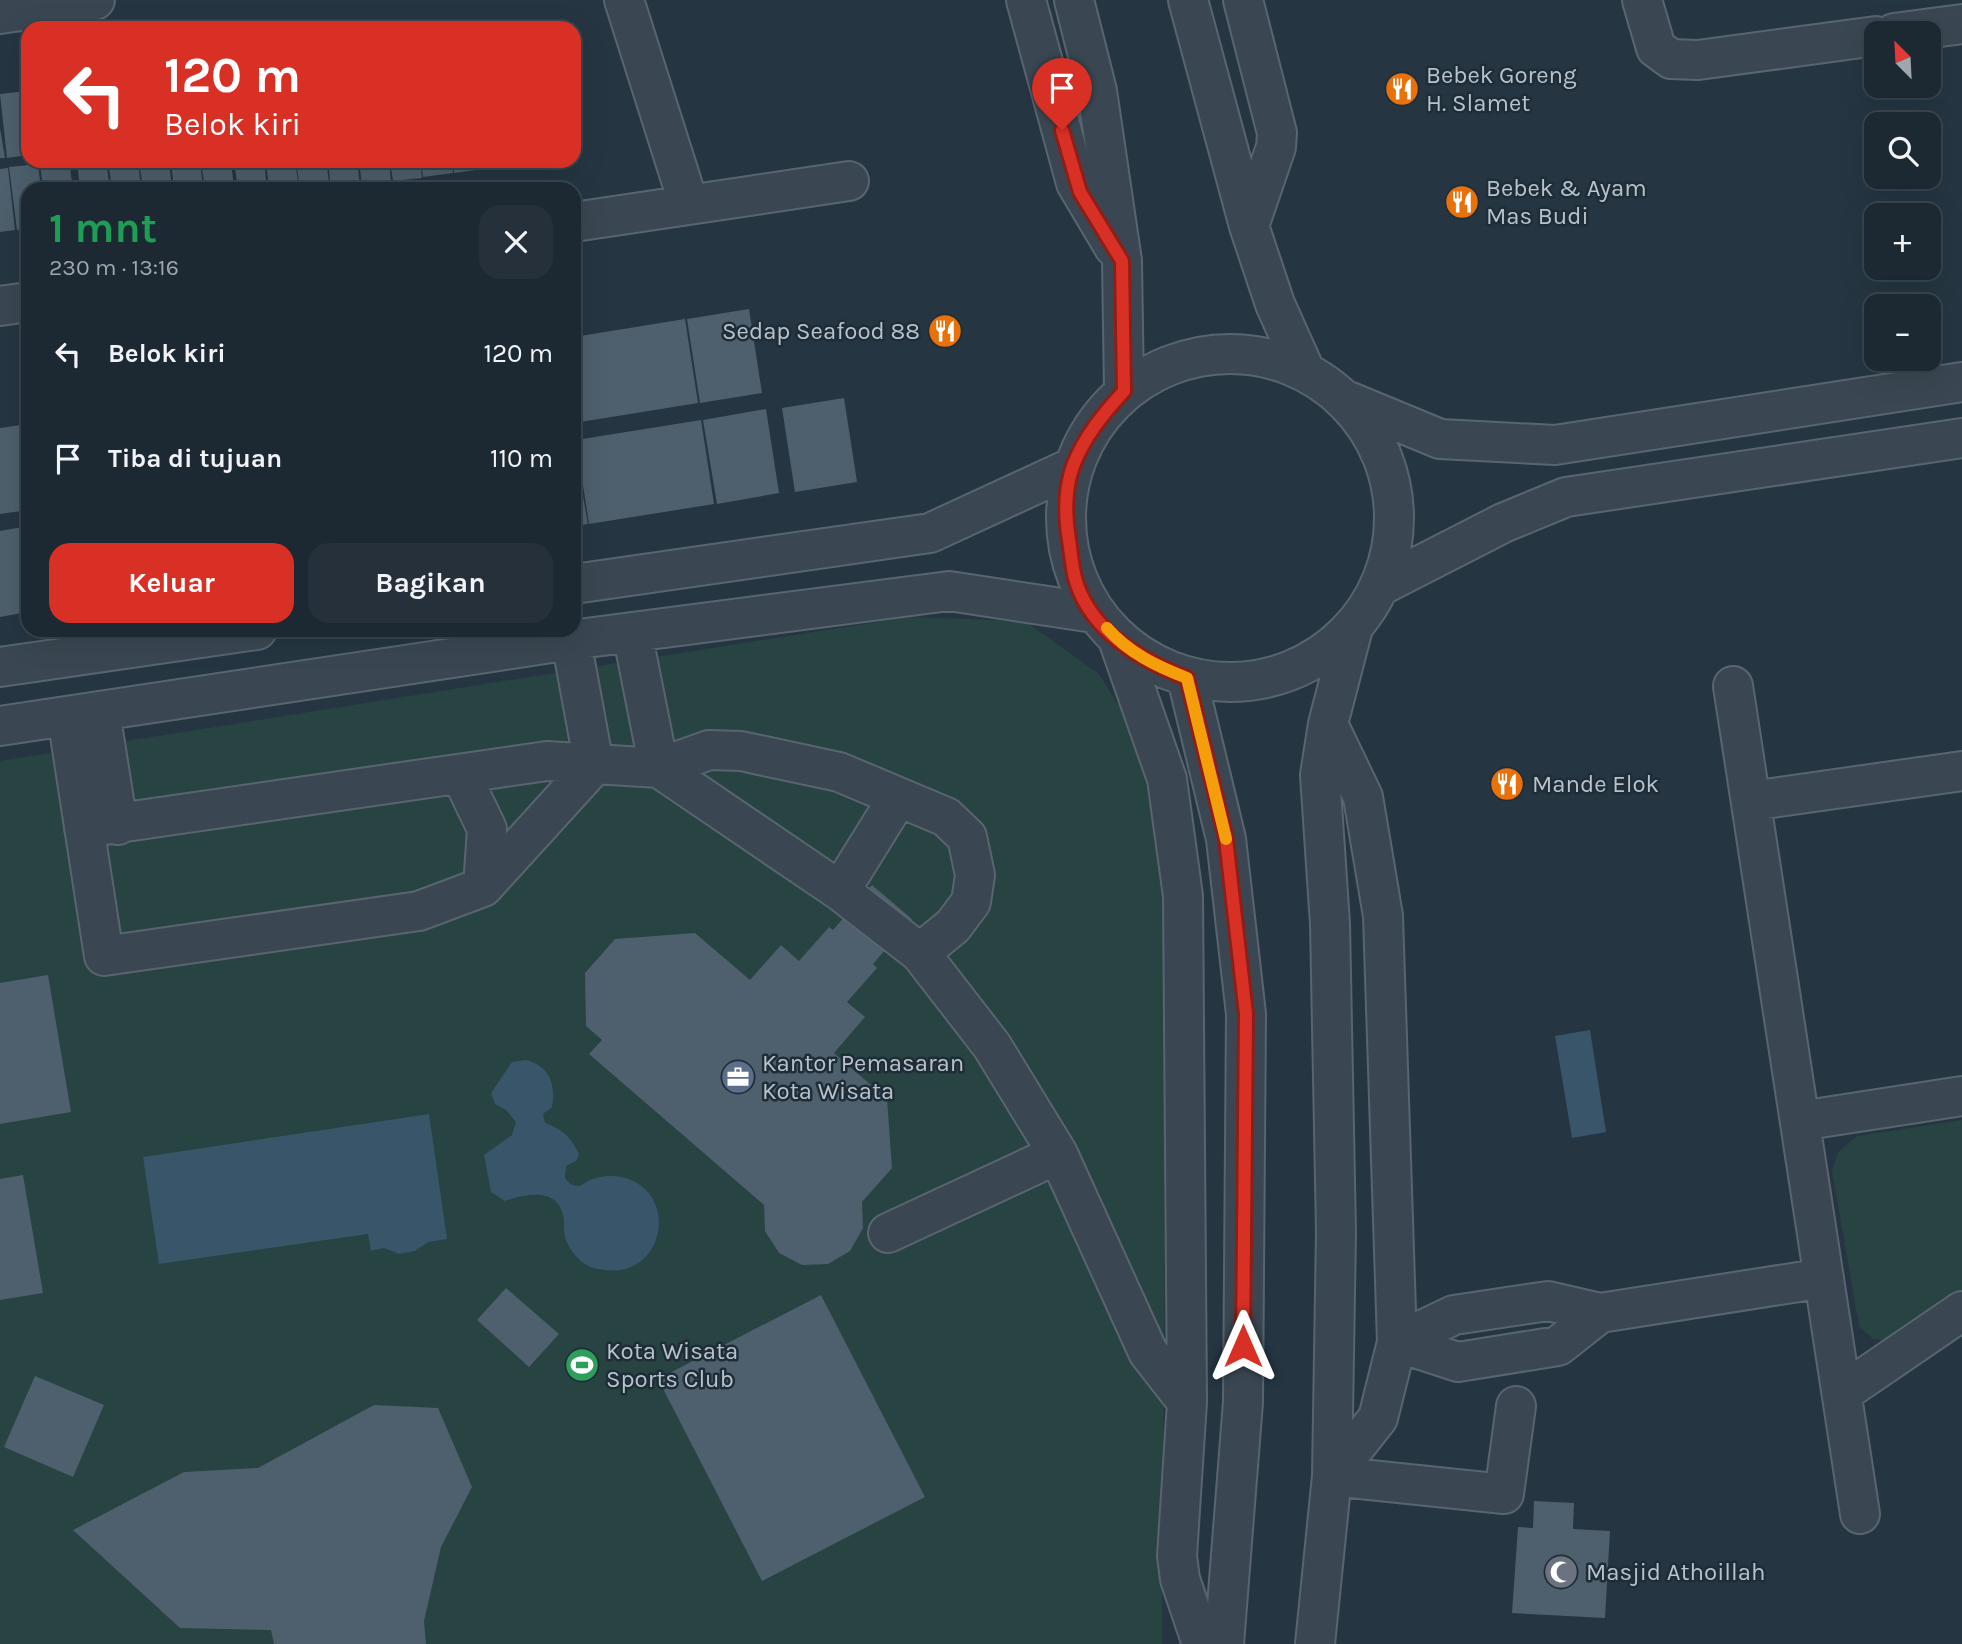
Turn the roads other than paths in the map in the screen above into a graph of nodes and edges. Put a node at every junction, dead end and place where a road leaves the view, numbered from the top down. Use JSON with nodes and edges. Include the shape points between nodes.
{"nodes":[{"id":1,"x":95,"y":0,"type":"edge"},
{"id":2,"x":624,"y":0,"type":"edge"},
{"id":3,"x":1026,"y":0,"type":"edge"},
{"id":4,"x":1074,"y":0,"type":"edge"},
{"id":5,"x":1188,"y":0,"type":"edge"},
{"id":6,"x":1243,"y":0,"type":"edge"},
{"id":7,"x":1642,"y":0,"type":"edge"},
{"id":8,"x":0,"y":14,"type":"edge"},
{"id":9,"x":1962,"y":24,"type":"edge"},
{"id":10,"x":1941,"y":27,"type":"edge"},
{"id":11,"x":1864,"y":38,"type":"edge"},
{"id":12,"x":849,"y":181,"type":"dead end"},
{"id":13,"x":690,"y":205,"type":"junction"},
{"id":14,"x":581,"y":221,"type":"edge"},
{"id":15,"x":1249,"y":226,"type":"junction"},
{"id":16,"x":1122,"y":261,"type":"junction"},
{"id":17,"x":21,"y":303,"type":"edge"},
{"id":18,"x":0,"y":306,"type":"edge"},
{"id":19,"x":1305,"y":371,"type":"junction"},
{"id":20,"x":1962,"y":382,"type":"edge"},
{"id":21,"x":1124,"y":391,"type":"junction"},
{"id":22,"x":1346,"y":400,"type":"junction"},
{"id":23,"x":1962,"y":438,"type":"edge"},
{"id":24,"x":1073,"y":467,"type":"junction"},
{"id":25,"x":581,"y":583,"type":"edge"},
{"id":26,"x":1381,"y":586,"type":"junction"},
{"id":27,"x":1094,"y":613,"type":"junction"},
{"id":28,"x":1353,"y":628,"type":"junction"},
{"id":29,"x":632,"y":632,"type":"junction"},
{"id":30,"x":208,"y":637,"type":"edge"},
{"id":31,"x":571,"y":640,"type":"junction"},
{"id":32,"x":1119,"y":642,"type":"junction"},
{"id":33,"x":0,"y":667,"type":"edge"},
{"id":34,"x":1187,"y":678,"type":"junction"},
{"id":35,"x":1733,"y":686,"type":"dead end"},
{"id":36,"x":84,"y":714,"type":"junction"},
{"id":37,"x":1328,"y":724,"type":"junction"},
{"id":38,"x":0,"y":726,"type":"edge"},
{"id":39,"x":594,"y":765,"type":"junction"},
{"id":40,"x":659,"y":768,"type":"junction"},
{"id":41,"x":1962,"y":771,"type":"edge"},
{"id":42,"x":461,"y":775,"type":"junction"},
{"id":43,"x":897,"y":799,"type":"junction"},
{"id":44,"x":1751,"y":802,"type":"junction"},
{"id":45,"x":101,"y":827,"type":"junction"},
{"id":46,"x":483,"y":887,"type":"junction"},
{"id":47,"x":840,"y":891,"type":"junction"},
{"id":48,"x":919,"y":953,"type":"junction"},
{"id":49,"x":1962,"y":1096,"type":"edge"},
{"id":50,"x":1800,"y":1121,"type":"junction"},
{"id":51,"x":1058,"y":1154,"type":"junction"},
{"id":52,"x":888,"y":1233,"type":"dead end"},
{"id":53,"x":1824,"y":1278,"type":"junction"},
{"id":54,"x":1962,"y":1311,"type":"edge"},
{"id":55,"x":1397,"y":1342,"type":"junction"},
{"id":56,"x":1842,"y":1393,"type":"junction"},
{"id":57,"x":1187,"y":1402,"type":"junction"},
{"id":58,"x":1516,"y":1406,"type":"dead end"},
{"id":59,"x":1332,"y":1476,"type":"junction"},
{"id":60,"x":1860,"y":1514,"type":"dead end"},
{"id":61,"x":1202,"y":1644,"type":"edge"},
{"id":62,"x":1224,"y":1644,"type":"edge"},
{"id":63,"x":1315,"y":1644,"type":"edge"}],
"edges":[{"from":1,"to":8,"type":"street"},
{"from":2,"to":13,"type":"street"},
{"from":3,"to":16,"type":"street","via":[[1080,192]]},
{"from":4,"to":16,"type":"street","via":[[1097,91]]},
{"from":5,"to":15,"type":"street"},
{"from":6,"to":15,"type":"street","via":[[1277,133]]},
{"from":7,"to":11,"type":"street","via":[[1656,48],[1671,59],[1698,60]]},
{"from":9,"to":10,"type":"street"},
{"from":12,"to":13,"type":"street"},
{"from":13,"to":14,"type":"street"},
{"from":15,"to":19,"type":"street","via":[[1275,304]]},
{"from":16,"to":21,"type":"street"},
{"from":17,"to":18,"type":"street"},
{"from":19,"to":21,"type":"street","via":[[1259,356],[1211,354],[1165,367]]},
{"from":19,"to":22,"type":"street"},
{"from":20,"to":22,"type":"street","via":[[1555,445],[1440,439]]},
{"from":21,"to":24,"type":"street","via":[[1093,426]]},
{"from":22,"to":26,"type":"street","via":[[1376,440],[1393,488],[1394,538]]},
{"from":23,"to":26,"type":"street","via":[[1566,497],[1503,523]]},
{"from":24,"to":25,"type":"street","via":[[930,533]]},
{"from":24,"to":27,"type":"street","via":[[1064,512],[1075,580]]},
{"from":26,"to":28,"type":"street"},
{"from":27,"to":29,"type":"street","via":[[949,591]]},
{"from":27,"to":32,"type":"street"},
{"from":28,"to":34,"type":"street","via":[[1318,658],[1277,677],[1232,683]]},
{"from":28,"to":37,"type":"street"},
{"from":29,"to":31,"type":"street"},
{"from":29,"to":40,"type":"street"},
{"from":30,"to":33,"type":"street"},
{"from":31,"to":36,"type":"street"},
{"from":31,"to":39,"type":"street"},
{"from":32,"to":34,"type":"street","via":[[1151,664]]},
{"from":32,"to":57,"type":"street","via":[[1167,779],[1183,896]]},
{"from":34,"to":62,"type":"street","via":[[1226,839],[1246,1014],[1242,1402]]},
{"from":35,"to":44,"type":"street"},
{"from":36,"to":38,"type":"street"},
{"from":36,"to":45,"type":"street"},
{"from":37,"to":55,"type":"street","via":[[1363,797],[1383,916]]},
{"from":37,"to":59,"type":"street","via":[[1320,775],[1331,924],[1336,1232]]},
{"from":39,"to":40,"type":"street"},
{"from":39,"to":42,"type":"street","via":[[547,761]]},
{"from":39,"to":46,"type":"street"},
{"from":40,"to":43,"type":"street","via":[[709,750],[741,751],[839,772]]},
{"from":40,"to":47,"type":"street"},
{"from":41,"to":44,"type":"street"},
{"from":42,"to":45,"type":"street"},
{"from":42,"to":46,"type":"street","via":[[487,829]]},
{"from":43,"to":47,"type":"street"},
{"from":43,"to":48,"type":"street","via":[[946,817],[967,838],[975,875],[971,902],[953,926]]},
{"from":44,"to":50,"type":"street"},
{"from":45,"to":46,"type":"street","via":[[104,956],[419,911]]},
{"from":47,"to":48,"type":"street"},
{"from":48,"to":51,"type":"street","via":[[992,1046]]},
{"from":49,"to":50,"type":"street"},
{"from":50,"to":53,"type":"street"},
{"from":51,"to":52,"type":"street"},
{"from":51,"to":57,"type":"street","via":[[1149,1352]]},
{"from":53,"to":55,"type":"street","via":[[1600,1313],[1548,1301],[1454,1315]]},
{"from":53,"to":56,"type":"street"},
{"from":54,"to":56,"type":"street"},
{"from":55,"to":59,"type":"street","via":[[1378,1418]]},
{"from":56,"to":60,"type":"street"},
{"from":57,"to":61,"type":"street","via":[[1177,1556]]},
{"from":58,"to":59,"type":"street","via":[[1504,1494]]},
{"from":59,"to":63,"type":"street"}]}
